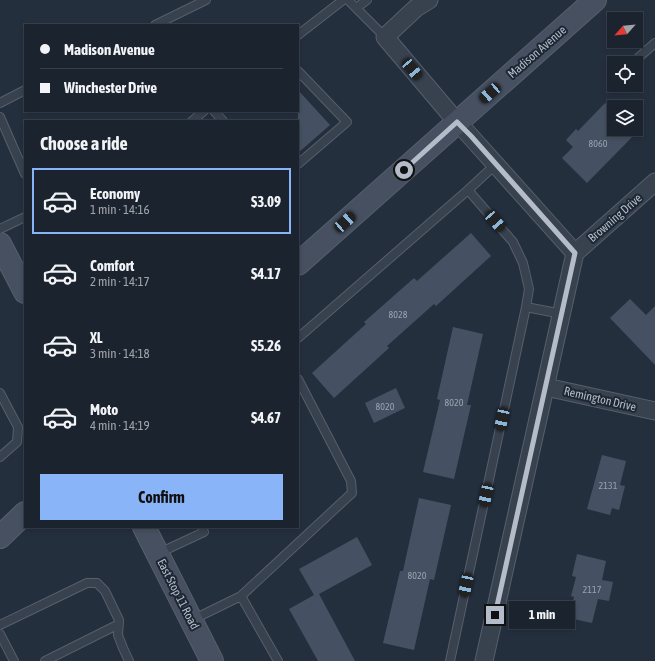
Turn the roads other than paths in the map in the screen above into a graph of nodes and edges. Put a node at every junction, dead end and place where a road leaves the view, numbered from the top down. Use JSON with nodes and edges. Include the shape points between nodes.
{"nodes":[{"id":1,"x":206,"y":0,"type":"edge"},
{"id":2,"x":343,"y":0,"type":"edge"},
{"id":3,"x":348,"y":0,"type":"edge"},
{"id":4,"x":367,"y":0,"type":"edge"},
{"id":5,"x":429,"y":0,"type":"edge"},
{"id":6,"x":596,"y":0,"type":"edge"},
{"id":7,"x":356,"y":8,"type":"junction"},
{"id":8,"x":158,"y":24,"type":"edge"},
{"id":9,"x":299,"y":35,"type":"edge"},
{"id":10,"x":385,"y":36,"type":"junction"},
{"id":11,"x":655,"y":43,"type":"edge"},
{"id":12,"x":640,"y":56,"type":"edge"},
{"id":13,"x":299,"y":72,"type":"edge"},
{"id":14,"x":24,"y":91,"type":"edge"},
{"id":15,"x":0,"y":103,"type":"edge"},
{"id":16,"x":203,"y":112,"type":"edge"},
{"id":17,"x":215,"y":112,"type":"edge"},
{"id":18,"x":0,"y":117,"type":"edge"},
{"id":19,"x":193,"y":120,"type":"edge"},
{"id":20,"x":222,"y":120,"type":"edge"},
{"id":21,"x":457,"y":122,"type":"junction"},
{"id":22,"x":299,"y":163,"type":"edge"},
{"id":23,"x":496,"y":164,"type":"junction"},
{"id":24,"x":24,"y":172,"type":"edge"},
{"id":25,"x":655,"y":182,"type":"edge"},
{"id":26,"x":468,"y":190,"type":"junction"},
{"id":27,"x":24,"y":217,"type":"edge"},
{"id":28,"x":0,"y":229,"type":"edge"},
{"id":29,"x":0,"y":244,"type":"edge"},
{"id":30,"x":575,"y":253,"type":"junction"},
{"id":31,"x":299,"y":263,"type":"edge"},
{"id":32,"x":24,"y":290,"type":"edge"},
{"id":33,"x":526,"y":307,"type":"junction"},
{"id":34,"x":562,"y":314,"type":"junction"},
{"id":35,"x":299,"y":337,"type":"edge"},
{"id":36,"x":299,"y":381,"type":"edge"},
{"id":37,"x":546,"y":386,"type":"junction"},
{"id":38,"x":0,"y":393,"type":"edge"},
{"id":39,"x":655,"y":411,"type":"edge"},
{"id":40,"x":0,"y":457,"type":"edge"},
{"id":41,"x":24,"y":514,"type":"edge"},
{"id":42,"x":145,"y":528,"type":"edge"},
{"id":43,"x":204,"y":529,"type":"edge"},
{"id":44,"x":0,"y":537,"type":"edge"},
{"id":45,"x":158,"y":554,"type":"junction"},
{"id":46,"x":241,"y":596,"type":"junction"},
{"id":47,"x":192,"y":620,"type":"junction"},
{"id":48,"x":119,"y":624,"type":"junction"},
{"id":49,"x":0,"y":625,"type":"edge"},
{"id":50,"x":0,"y":634,"type":"edge"},
{"id":51,"x":14,"y":661,"type":"edge"},
{"id":52,"x":46,"y":661,"type":"edge"},
{"id":53,"x":129,"y":661,"type":"edge"},
{"id":54,"x":212,"y":661,"type":"edge"},
{"id":55,"x":278,"y":661,"type":"edge"},
{"id":56,"x":450,"y":661,"type":"edge"},
{"id":57,"x":484,"y":661,"type":"edge"}],
"edges":[{"from":1,"to":8,"type":"lane"},
{"from":2,"to":9,"type":"lane"},
{"from":3,"to":7,"type":"lane"},
{"from":4,"to":7,"type":"lane"},
{"from":5,"to":10,"type":"street","via":[[416,8]]},
{"from":6,"to":21,"type":"main road","name":"Madison Avenue"},
{"from":7,"to":10,"type":"lane"},
{"from":10,"to":21,"type":"street"},
{"from":11,"to":12,"type":"lane"},
{"from":13,"to":22,"type":"lane","via":[[347,122]]},
{"from":14,"to":15,"type":"lane"},
{"from":16,"to":19,"type":"lane"},
{"from":17,"to":20,"type":"lane"},
{"from":18,"to":24,"type":"lane"},
{"from":21,"to":23,"type":"street"},
{"from":21,"to":31,"type":"main road","name":"Madison Avenue"},
{"from":23,"to":26,"type":"lane"},
{"from":23,"to":30,"type":"street"},
{"from":25,"to":30,"type":"street","name":"Browning Drive"},
{"from":26,"to":33,"type":"lane","via":[[513,242],[523,263],[529,289]]},
{"from":26,"to":35,"type":"lane"},
{"from":27,"to":28,"type":"lane"},
{"from":29,"to":32,"type":"main road"},
{"from":30,"to":34,"type":"street"},
{"from":33,"to":34,"type":"lane"},
{"from":33,"to":56,"type":"lane"},
{"from":34,"to":37,"type":"street"},
{"from":36,"to":46,"type":"lane","via":[[351,481],[352,493]]},
{"from":37,"to":39,"type":"street","name":"Remington Drive"},
{"from":37,"to":57,"type":"street"},
{"from":38,"to":40,"type":"lane","via":[[18,427],[17,442]]},
{"from":41,"to":44,"type":"main road"},
{"from":42,"to":45,"type":"main road","name":"East Stop 11 Road"},
{"from":43,"to":45,"type":"lane"},
{"from":45,"to":47,"type":"main road","name":"East Stop 11 Road"},
{"from":46,"to":47,"type":"lane"},
{"from":46,"to":55,"type":"lane"},
{"from":47,"to":54,"type":"main road","name":"East Stop 11 Road"},
{"from":48,"to":49,"type":"lane","via":[[105,591],[97,583],[87,583]]},
{"from":48,"to":52,"type":"lane"},
{"from":48,"to":53,"type":"lane","via":[[118,635]]},
{"from":50,"to":51,"type":"lane"}]}
